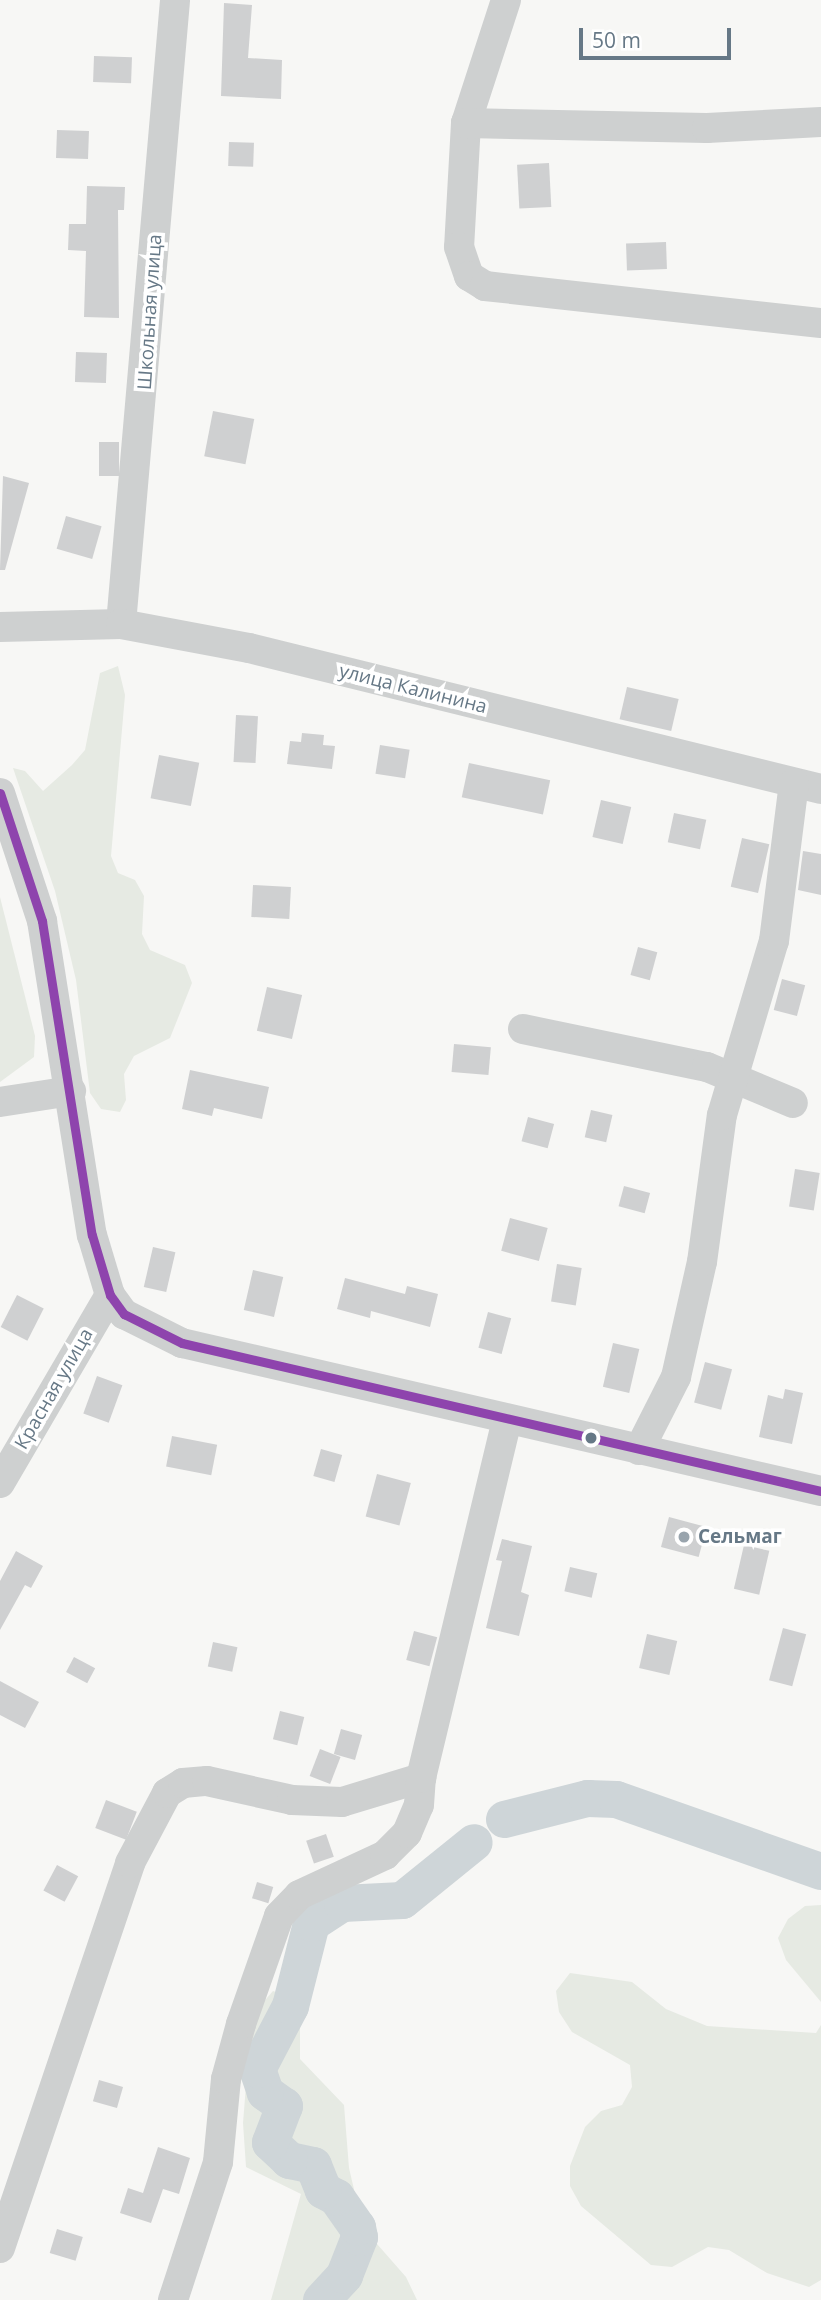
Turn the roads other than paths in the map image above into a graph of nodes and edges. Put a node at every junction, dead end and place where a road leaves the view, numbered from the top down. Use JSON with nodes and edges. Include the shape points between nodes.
{"nodes":[{"id":1,"x":175,"y":0,"type":"edge"},
{"id":2,"x":506,"y":0,"type":"edge"},
{"id":3,"x":821,"y":122,"type":"edge"},
{"id":4,"x":466,"y":123,"type":"junction"},
{"id":5,"x":821,"y":323,"type":"edge"},
{"id":6,"x":121,"y":624,"type":"junction"},
{"id":7,"x":0,"y":627,"type":"edge"},
{"id":8,"x":807,"y":786,"type":"edge"},
{"id":9,"x":0,"y":793,"type":"edge"},
{"id":10,"x":523,"y":1030,"type":"dead end"},
{"id":11,"x":731,"y":1078,"type":"junction"},
{"id":12,"x":71,"y":1091,"type":"junction"},
{"id":13,"x":0,"y":1102,"type":"edge"},
{"id":14,"x":793,"y":1103,"type":"dead end"},
{"id":15,"x":110,"y":1295,"type":"junction"},
{"id":16,"x":507,"y":1421,"type":"junction"},
{"id":17,"x":639,"y":1450,"type":"junction"},
{"id":18,"x":0,"y":1483,"type":"edge"},
{"id":19,"x":821,"y":1491,"type":"edge"},
{"id":20,"x":421,"y":1778,"type":"junction"},
{"id":21,"x":0,"y":2248,"type":"edge"},
{"id":22,"x":173,"y":2300,"type":"edge"}],
"edges":[{"from":1,"to":6,"type":"street","name":"Школьная улица"},
{"from":2,"to":4,"type":"street"},
{"from":3,"to":4,"type":"street","via":[[707,128]]},
{"from":4,"to":5,"type":"street","via":[[459,247],[469,276],[485,286]]},
{"from":6,"to":7,"type":"street","name":"улица Калинина"},
{"from":6,"to":8,"type":"street","name":"улица Калинина","via":[[249,648]]},
{"from":8,"to":11,"type":"street","via":[[774,941]]},
{"from":9,"to":12,"type":"street","via":[[42,920]]},
{"from":10,"to":11,"type":"street","via":[[707,1067]]},
{"from":11,"to":14,"type":"street"},
{"from":11,"to":17,"type":"street","via":[[702,1262],[676,1377]]},
{"from":12,"to":13,"type":"street"},
{"from":12,"to":15,"type":"street","via":[[92,1235]]},
{"from":15,"to":16,"type":"street","via":[[124,1314],[182,1343]]},
{"from":15,"to":18,"type":"street","name":"Красная улица"},
{"from":16,"to":17,"type":"street"},
{"from":16,"to":20,"type":"street"},
{"from":17,"to":19,"type":"street"},
{"from":20,"to":21,"type":"street","via":[[342,1802],[292,1800],[207,1781],[183,1783],[167,1793],[130,1863]]},
{"from":20,"to":22,"type":"street","via":[[419,1805],[407,1833],[393,1848],[299,1895],[279,1916],[241,2024],[226,2079],[218,2162]]}]}
